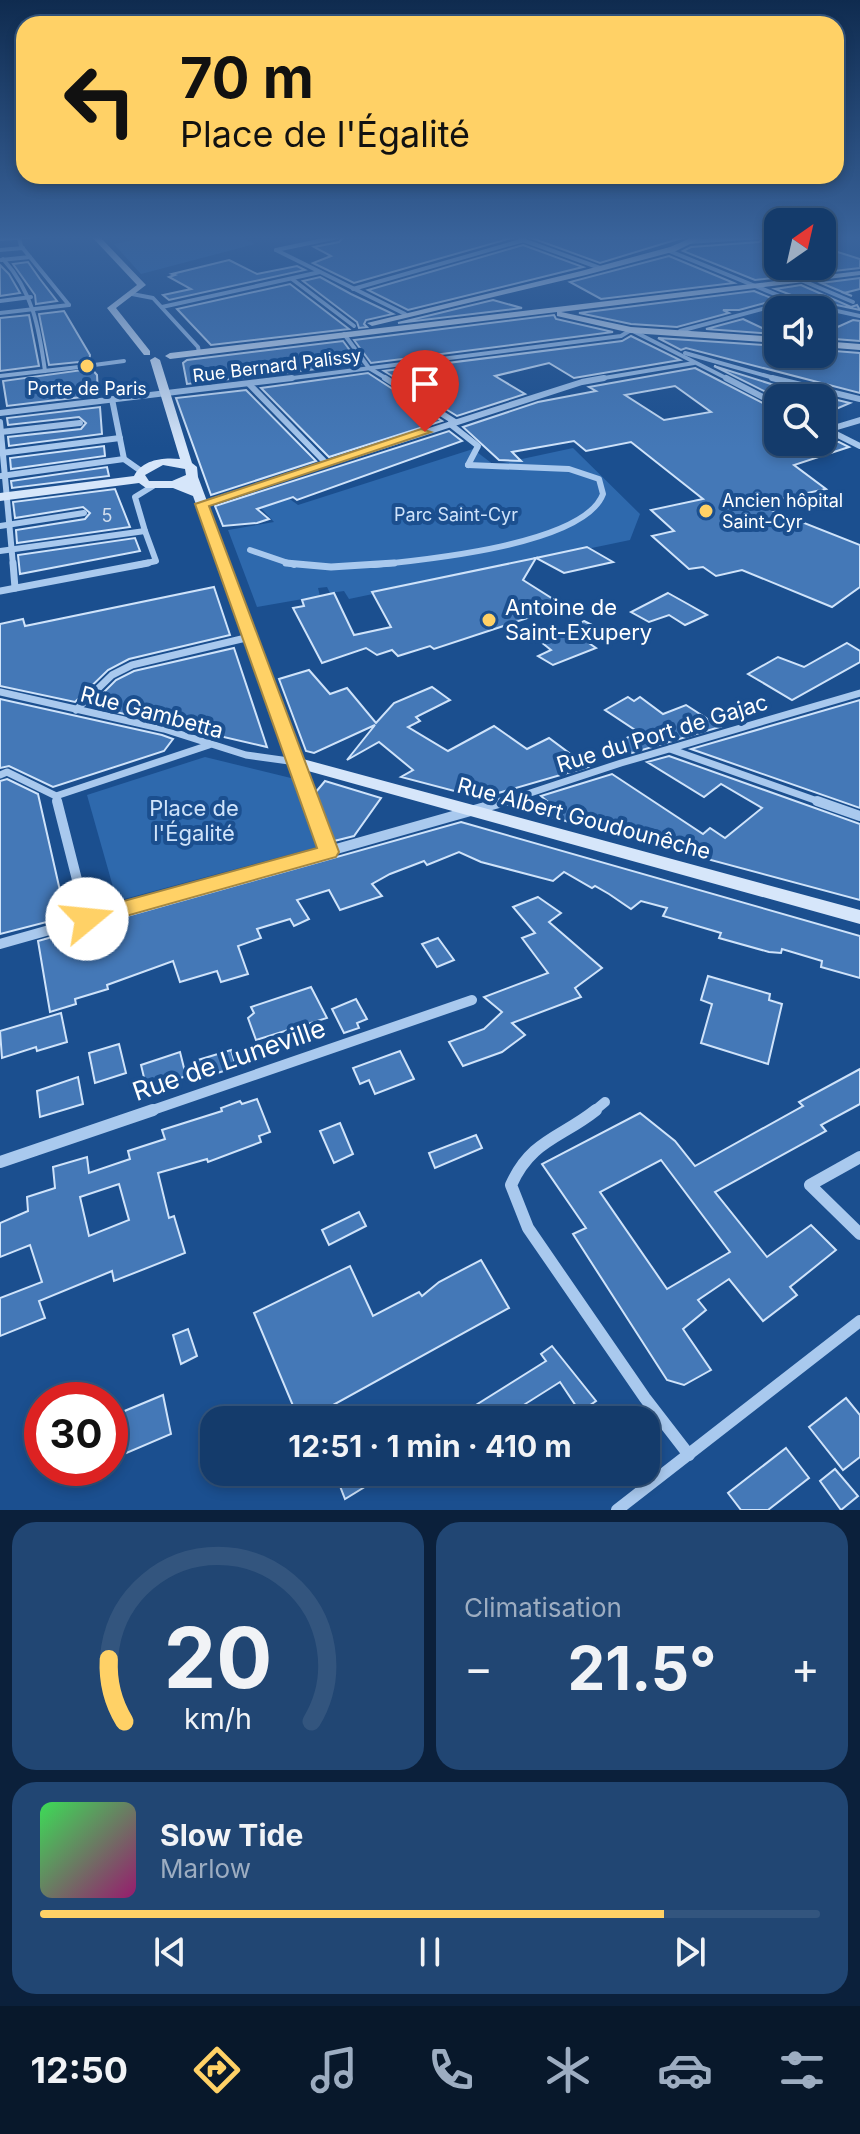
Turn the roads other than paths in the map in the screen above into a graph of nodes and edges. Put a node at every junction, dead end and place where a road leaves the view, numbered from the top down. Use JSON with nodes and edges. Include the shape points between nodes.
{"nodes":[{"id":1,"x":49,"y":307,"type":"edge"},
{"id":2,"x":112,"y":307,"type":"edge"},
{"id":3,"x":162,"y":307,"type":"edge"},
{"id":4,"x":330,"y":307,"type":"edge"},
{"id":5,"x":391,"y":307,"type":"edge"},
{"id":6,"x":435,"y":307,"type":"edge"},
{"id":7,"x":532,"y":307,"type":"edge"},
{"id":8,"x":573,"y":307,"type":"edge"},
{"id":9,"x":764,"y":308,"type":"edge"},
{"id":10,"x":37,"y":309,"type":"junction"},
{"id":11,"x":545,"y":311,"type":"junction"},
{"id":12,"x":836,"y":311,"type":"edge"},
{"id":13,"x":0,"y":313,"type":"edge"},
{"id":14,"x":405,"y":314,"type":"junction"},
{"id":15,"x":860,"y":316,"type":"edge"},
{"id":16,"x":354,"y":326,"type":"junction"},
{"id":17,"x":371,"y":327,"type":"junction"},
{"id":18,"x":631,"y":330,"type":"junction"},
{"id":19,"x":680,"y":331,"type":"junction"},
{"id":20,"x":341,"y":332,"type":"junction"},
{"id":21,"x":764,"y":339,"type":"edge"},
{"id":22,"x":836,"y":345,"type":"edge"},
{"id":23,"x":860,"y":347,"type":"edge"},
{"id":24,"x":669,"y":349,"type":"junction"},
{"id":25,"x":199,"y":352,"type":"junction"},
{"id":26,"x":162,"y":356,"type":"junction"},
{"id":27,"x":124,"y":361,"type":"dead end"},
{"id":28,"x":695,"y":363,"type":"junction"},
{"id":29,"x":94,"y":365,"type":"tunnel mouth"},
{"id":30,"x":79,"y":367,"type":"tunnel mouth"},
{"id":31,"x":369,"y":368,"type":"junction"},
{"id":32,"x":45,"y":371,"type":"junction"},
{"id":33,"x":0,"y":376,"type":"edge"},
{"id":34,"x":249,"y":384,"type":"junction"},
{"id":35,"x":163,"y":394,"type":"junction"},
{"id":36,"x":764,"y":398,"type":"edge"},
{"id":37,"x":112,"y":399,"type":"junction"},
{"id":38,"x":860,"y":399,"type":"edge"},
{"id":39,"x":0,"y":413,"type":"edge"},
{"id":40,"x":860,"y":420,"type":"edge"},
{"id":41,"x":0,"y":422,"type":"edge"},
{"id":42,"x":80,"y":423,"type":"dead end"},
{"id":43,"x":452,"y":423,"type":"junction"},
{"id":44,"x":836,"y":425,"type":"edge"},
{"id":45,"x":1,"y":432,"type":"edge"},
{"id":46,"x":836,"y":434,"type":"edge"},
{"id":47,"x":120,"y":438,"type":"junction"},
{"id":48,"x":179,"y":446,"type":"junction"},
{"id":49,"x":860,"y":446,"type":"edge"},
{"id":50,"x":1,"y":453,"type":"edge"},
{"id":51,"x":124,"y":459,"type":"junction"},
{"id":52,"x":165,"y":462,"type":"junction"},
{"id":53,"x":326,"y":463,"type":"junction"},
{"id":54,"x":189,"y":471,"type":"junction"},
{"id":55,"x":140,"y":475,"type":"junction"},
{"id":56,"x":2,"y":476,"type":"edge"},
{"id":57,"x":174,"y":485,"type":"junction"},
{"id":58,"x":153,"y":486,"type":"junction"},
{"id":59,"x":3,"y":496,"type":"edge"},
{"id":60,"x":200,"y":499,"type":"junction"},
{"id":61,"x":84,"y":513,"type":"dead end"},
{"id":62,"x":4,"y":525,"type":"edge"},
{"id":63,"x":145,"y":531,"type":"junction"},
{"id":64,"x":10,"y":550,"type":"junction"},
{"id":65,"x":250,"y":550,"type":"dead end"},
{"id":66,"x":0,"y":551,"type":"edge"},
{"id":67,"x":15,"y":588,"type":"junction"},
{"id":68,"x":0,"y":591,"type":"edge"},
{"id":69,"x":250,"y":637,"type":"junction"},
{"id":70,"x":0,"y":692,"type":"edge"},
{"id":71,"x":860,"y":693,"type":"edge"},
{"id":72,"x":76,"y":710,"type":"junction"},
{"id":73,"x":209,"y":745,"type":"junction"},
{"id":74,"x":669,"y":748,"type":"junction"},
{"id":75,"x":296,"y":762,"type":"junction"},
{"id":76,"x":0,"y":775,"type":"edge"},
{"id":77,"x":52,"y":794,"type":"junction"},
{"id":78,"x":475,"y":811,"type":"junction"},
{"id":79,"x":860,"y":816,"type":"edge"},
{"id":80,"x":329,"y":852,"type":"junction"},
{"id":81,"x":860,"y":917,"type":"edge"},
{"id":82,"x":87,"y":919,"type":"junction"},
{"id":83,"x":0,"y":944,"type":"edge"},
{"id":84,"x":472,"y":1000,"type":"dead end"},
{"id":85,"x":605,"y":1102,"type":"dead end"},
{"id":86,"x":860,"y":1157,"type":"edge"},
{"id":87,"x":0,"y":1162,"type":"edge"},
{"id":88,"x":860,"y":1234,"type":"edge"},
{"id":89,"x":860,"y":1321,"type":"edge"},
{"id":90,"x":689,"y":1455,"type":"junction"},
{"id":91,"x":617,"y":1510,"type":"edge"}],
"edges":[{"from":1,"to":10,"type":"street"},
{"from":2,"to":26,"type":"main road"},
{"from":3,"to":25,"type":"street"},
{"from":4,"to":16,"type":"street"},
{"from":5,"to":14,"type":"street"},
{"from":6,"to":14,"type":"main road"},
{"from":7,"to":11,"type":"main road"},
{"from":8,"to":11,"type":"main road"},
{"from":9,"to":19,"type":"street"},
{"from":10,"to":13,"type":"street"},
{"from":10,"to":32,"type":"street"},
{"from":11,"to":17,"type":"main road"},
{"from":11,"to":18,"type":"main road"},
{"from":12,"to":15,"type":"street"},
{"from":14,"to":17,"type":"main road"},
{"from":16,"to":17,"type":"main road"},
{"from":16,"to":20,"type":"main road"},
{"from":17,"to":20,"type":"main road"},
{"from":18,"to":19,"type":"main road"},
{"from":18,"to":24,"type":"street"},
{"from":18,"to":31,"type":"street","name":"Rue Bernard Palissy","via":[[621,336]]},
{"from":19,"to":21,"type":"main road"},
{"from":20,"to":25,"type":"main road"},
{"from":20,"to":31,"type":"street"},
{"from":22,"to":23,"type":"main road"},
{"from":24,"to":28,"type":"street"},
{"from":24,"to":38,"type":"street"},
{"from":25,"to":26,"type":"main road"},
{"from":26,"to":35,"type":"main road"},
{"from":27,"to":29,"type":"street"},
{"from":28,"to":36,"type":"street"},
{"from":28,"to":43,"type":"street","via":[[582,382]]},
{"from":30,"to":32,"type":"street"},
{"from":31,"to":34,"type":"street","name":"Rue Bernard Palissy"},
{"from":31,"to":43,"type":"street"},
{"from":32,"to":33,"type":"street"},
{"from":34,"to":35,"type":"street","name":"Rue Bernard Palissy"},
{"from":34,"to":53,"type":"street"},
{"from":35,"to":37,"type":"street","name":"Rue Bernard Palissy"},
{"from":35,"to":48,"type":"main road"},
{"from":37,"to":39,"type":"street","name":"Rue Bernard Palissy"},
{"from":37,"to":47,"type":"street"},
{"from":40,"to":44,"type":"street"},
{"from":41,"to":45,"type":"street"},
{"from":42,"to":45,"type":"street"},
{"from":43,"to":53,"type":"street"},
{"from":43,"to":65,"type":"street","via":[[478,446],[468,465],[569,469],[599,479],[603,494],[596,510],[554,532],[409,562],[299,565]]},
{"from":45,"to":50,"type":"street"},
{"from":46,"to":49,"type":"street"},
{"from":47,"to":50,"type":"street"},
{"from":47,"to":51,"type":"street"},
{"from":48,"to":52,"type":"main road"},
{"from":48,"to":54,"type":"main road"},
{"from":50,"to":56,"type":"street"},
{"from":51,"to":55,"type":"street"},
{"from":51,"to":56,"type":"street"},
{"from":52,"to":54,"type":"main road"},
{"from":52,"to":55,"type":"main road"},
{"from":53,"to":60,"type":"street"},
{"from":54,"to":57,"type":"main road"},
{"from":54,"to":60,"type":"main road"},
{"from":55,"to":58,"type":"main road"},
{"from":55,"to":59,"type":"main road"},
{"from":56,"to":59,"type":"street"},
{"from":57,"to":58,"type":"main road"},
{"from":57,"to":60,"type":"main road"},
{"from":58,"to":63,"type":"street","via":[[135,497]]},
{"from":59,"to":62,"type":"street"},
{"from":60,"to":69,"type":"main road"},
{"from":61,"to":62,"type":"street"},
{"from":62,"to":64,"type":"street"},
{"from":63,"to":64,"type":"street"},
{"from":63,"to":67,"type":"street","via":[[156,561]]},
{"from":64,"to":66,"type":"street"},
{"from":64,"to":67,"type":"street"},
{"from":67,"to":68,"type":"street"},
{"from":69,"to":72,"type":"street","via":[[132,665],[112,675]]},
{"from":69,"to":75,"type":"main road"},
{"from":70,"to":72,"type":"street","name":"Rue Gambetta"},
{"from":71,"to":74,"type":"street","name":"Rue du Port de Gajac"},
{"from":72,"to":73,"type":"street","name":"Rue Gambetta","via":[[164,729]]},
{"from":73,"to":75,"type":"street","name":"Rue Gambetta"},
{"from":73,"to":77,"type":"street"},
{"from":74,"to":78,"type":"street","name":"Rue du Port de Gajac"},
{"from":74,"to":79,"type":"street"},
{"from":75,"to":78,"type":"main road","name":"Rue Albert Goudounêche"},
{"from":75,"to":80,"type":"street"},
{"from":76,"to":77,"type":"street","via":[[7,772]]},
{"from":77,"to":82,"type":"street"},
{"from":78,"to":80,"type":"street","name":"Rue du Port de Gajac"},
{"from":78,"to":81,"type":"main road","name":"Rue Albert Goudounêche"},
{"from":80,"to":82,"type":"street","name":"Rue du Port de Gajac"},
{"from":82,"to":83,"type":"street","name":"Rue du Port de Gajac"},
{"from":84,"to":87,"type":"street","name":"Rue de Luneville"},
{"from":85,"to":90,"type":"street","via":[[577,1124],[536,1143],[511,1185],[528,1228]]},
{"from":86,"to":88,"type":"street","via":[[810,1185]]},
{"from":89,"to":90,"type":"street"},
{"from":90,"to":91,"type":"street"}]}
